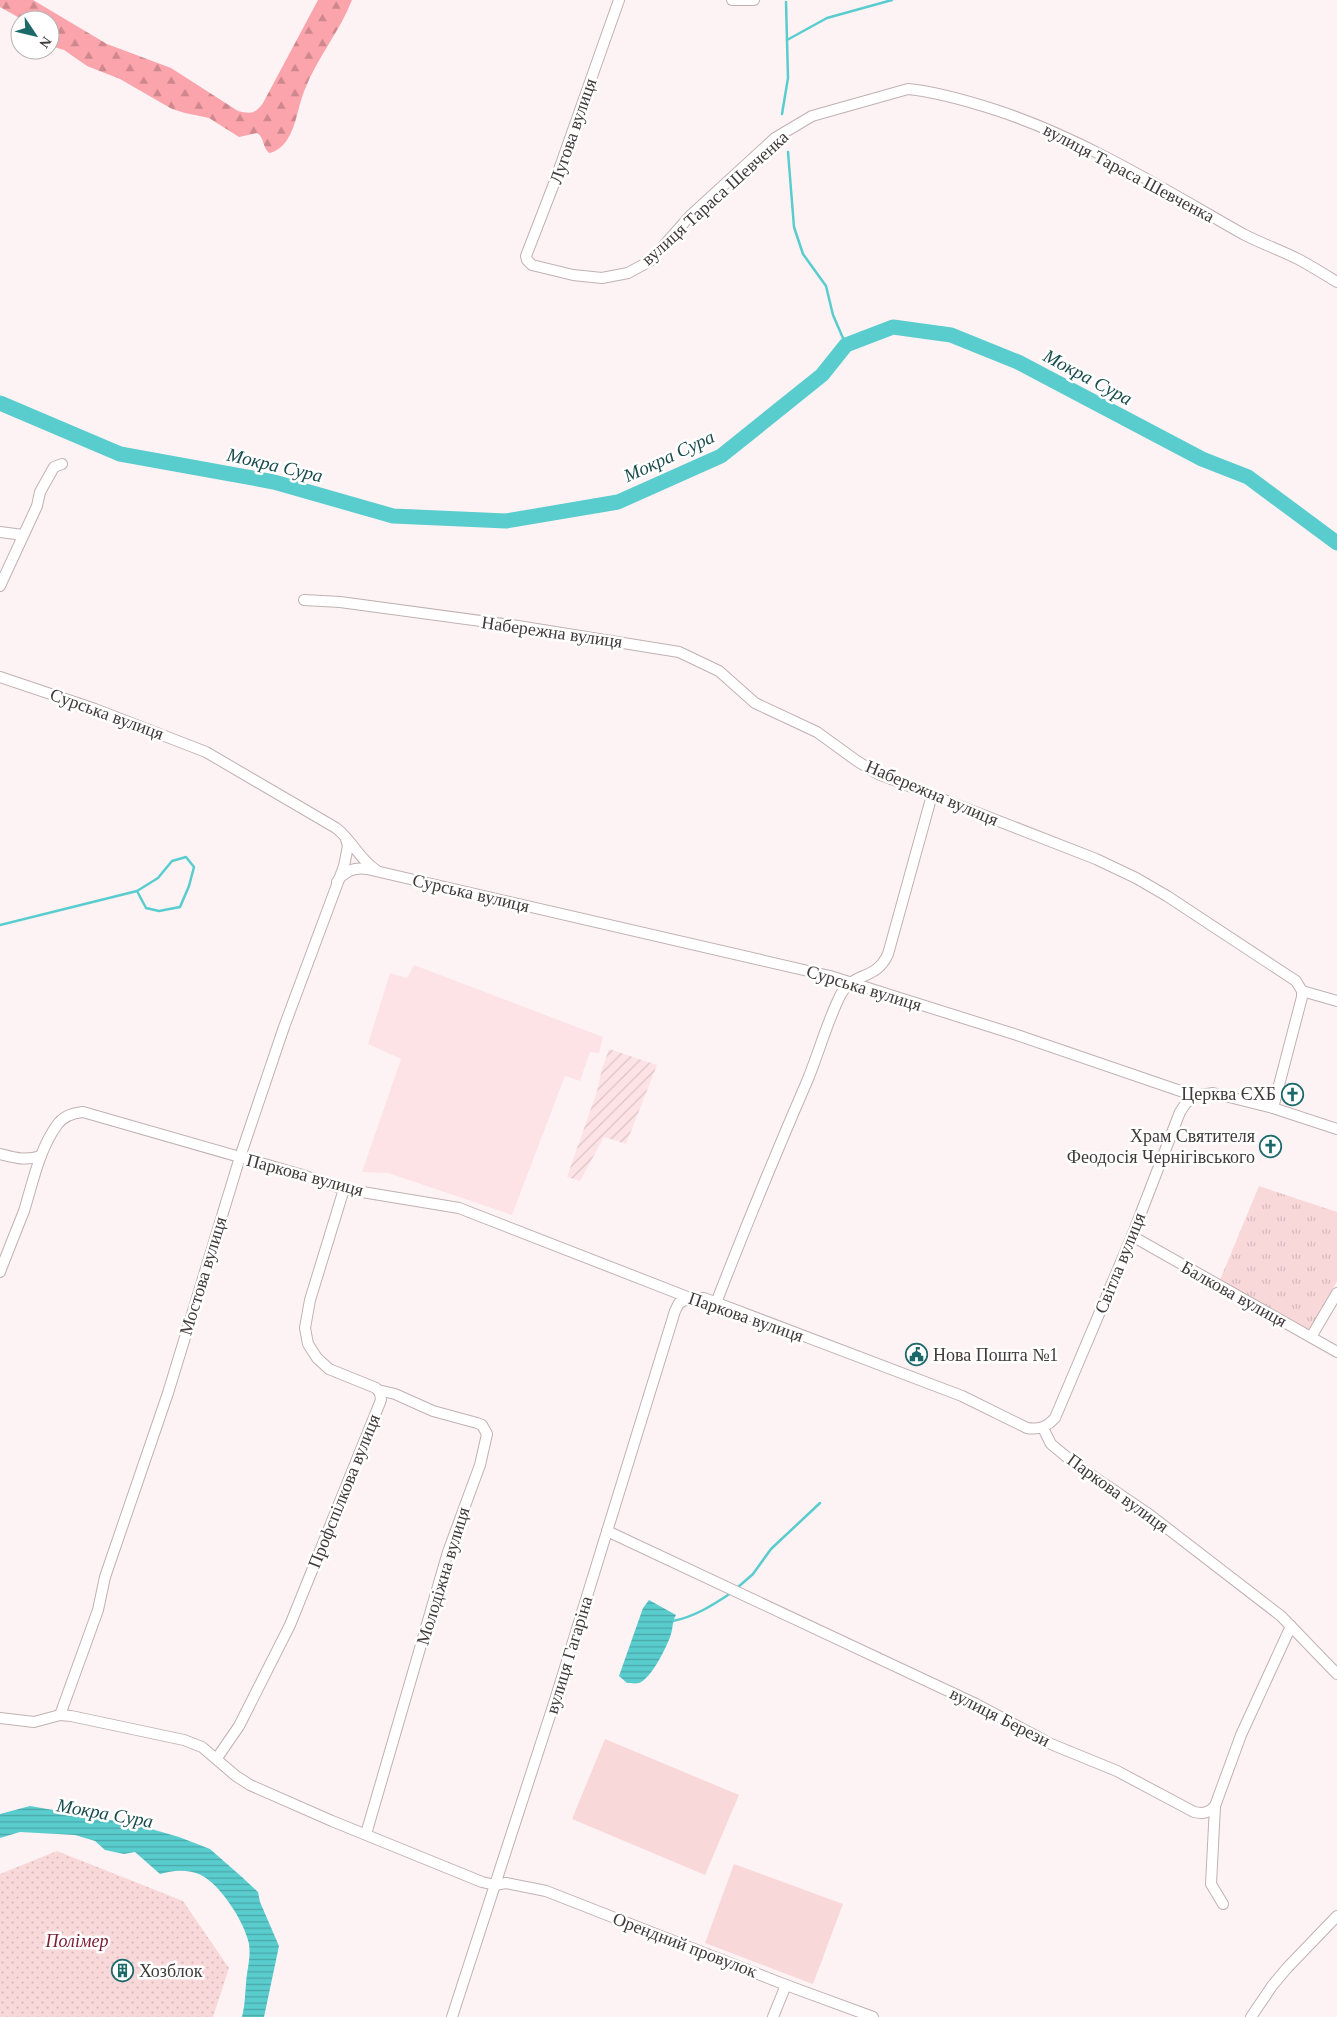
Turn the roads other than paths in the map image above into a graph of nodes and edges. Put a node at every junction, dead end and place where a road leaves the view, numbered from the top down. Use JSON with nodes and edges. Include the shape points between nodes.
{"nodes":[{"id":1,"x":619,"y":0,"type":"edge"},
{"id":2,"x":732,"y":0,"type":"edge"},
{"id":3,"x":754,"y":0,"type":"edge"},
{"id":4,"x":527,"y":260,"type":"joint"},
{"id":5,"x":1337,"y":282,"type":"edge"},
{"id":6,"x":62,"y":464,"type":"dead end"},
{"id":7,"x":0,"y":532,"type":"edge"},
{"id":8,"x":23,"y":535,"type":"junction"},
{"id":9,"x":0,"y":586,"type":"edge"},
{"id":10,"x":304,"y":600,"type":"dead end"},
{"id":11,"x":0,"y":677,"type":"edge"},
{"id":12,"x":932,"y":795,"type":"junction"},
{"id":13,"x":346,"y":838,"type":"junction"},
{"id":14,"x":383,"y":874,"type":"junction"},
{"id":15,"x":337,"y":882,"type":"junction"},
{"id":16,"x":850,"y":983,"type":"junction"},
{"id":17,"x":1302,"y":991,"type":"junction"},
{"id":18,"x":1337,"y":1000,"type":"edge"},
{"id":19,"x":1195,"y":1096,"type":"junction"},
{"id":20,"x":1273,"y":1108,"type":"junction"},
{"id":21,"x":1337,"y":1129,"type":"edge"},
{"id":22,"x":0,"y":1154,"type":"edge"},
{"id":23,"x":41,"y":1156,"type":"junction"},
{"id":24,"x":240,"y":1157,"type":"junction"},
{"id":25,"x":344,"y":1189,"type":"junction"},
{"id":26,"x":1132,"y":1236,"type":"junction"},
{"id":27,"x":0,"y":1272,"type":"edge"},
{"id":28,"x":1337,"y":1293,"type":"edge"},
{"id":29,"x":690,"y":1298,"type":"junction"},
{"id":30,"x":716,"y":1303,"type":"junction"},
{"id":31,"x":1311,"y":1337,"type":"junction"},
{"id":32,"x":1337,"y":1352,"type":"edge"},
{"id":33,"x":378,"y":1390,"type":"junction"},
{"id":34,"x":1043,"y":1428,"type":"junction"},
{"id":35,"x":607,"y":1531,"type":"junction"},
{"id":36,"x":1291,"y":1626,"type":"junction"},
{"id":37,"x":1337,"y":1674,"type":"edge"},
{"id":38,"x":60,"y":1715,"type":"junction"},
{"id":39,"x":0,"y":1718,"type":"edge"},
{"id":40,"x":217,"y":1758,"type":"junction"},
{"id":41,"x":1215,"y":1806,"type":"junction"},
{"id":42,"x":366,"y":1834,"type":"junction"},
{"id":43,"x":495,"y":1884,"type":"junction"},
{"id":44,"x":1223,"y":1904,"type":"dead end"},
{"id":45,"x":1337,"y":1916,"type":"edge"},
{"id":46,"x":786,"y":1985,"type":"junction"},
{"id":47,"x":452,"y":2017,"type":"edge"},
{"id":48,"x":773,"y":2017,"type":"edge"},
{"id":49,"x":873,"y":2017,"type":"edge"},
{"id":50,"x":1251,"y":2017,"type":"edge"}],
"edges":[{"from":1,"to":4,"type":"street","name":"Лугова вулиця"},
{"from":2,"to":3,"type":"street"},
{"from":4,"to":5,"type":"street","name":"вулиця Тараса Шевченка","via":[[532,265],[573,276],[602,278],[628,273],[650,260],[690,216],[775,138],[812,116],[908,90],[968,101],[1070,138]]},
{"from":6,"to":8,"type":"street","via":[[54,466]]},
{"from":7,"to":8,"type":"street"},
{"from":8,"to":9,"type":"street"},
{"from":10,"to":12,"type":"street","name":"Набережна вулиця","via":[[518,626],[679,652],[719,671],[755,703],[817,732],[878,774]]},
{"from":11,"to":13,"type":"street","name":"Сурська вулиця","via":[[206,752],[317,816]]},
{"from":12,"to":16,"type":"street","via":[[888,954],[878,970]]},
{"from":12,"to":17,"type":"street","name":"Набережна вулиця","via":[[1096,859],[1136,878],[1296,981]]},
{"from":13,"to":14,"type":"street","name":"Сурська вулиця","via":[[367,864]]},
{"from":13,"to":15,"type":"street","name":"Мостова вулиця","via":[[347,856]]},
{"from":14,"to":15,"type":"street","name":"Сурська вулиця","via":[[353,869]]},
{"from":14,"to":16,"type":"street","name":"Сурська вулиця","via":[[658,935]]},
{"from":15,"to":24,"type":"street","name":"Мостова вулиця"},
{"from":16,"to":19,"type":"street","name":"Сурська вулиця","via":[[1017,1035]]},
{"from":16,"to":30,"type":"street","via":[[841,995]]},
{"from":17,"to":18,"type":"street"},
{"from":17,"to":20,"type":"street"},
{"from":19,"to":20,"type":"street","name":"Сурська вулиця","via":[[1213,1093]]},
{"from":19,"to":26,"type":"street","name":"Світла вулиця","via":[[1180,1112]]},
{"from":20,"to":21,"type":"street","name":"Сурська вулиця"},
{"from":22,"to":23,"type":"street","via":[[18,1160]]},
{"from":23,"to":24,"type":"street","name":"Паркова вулиця","via":[[57,1124],[66,1116],[92,1113]]},
{"from":23,"to":27,"type":"street"},
{"from":24,"to":25,"type":"street","name":"Паркова вулиця"},
{"from":24,"to":38,"type":"street","name":"Мостова вулиця","via":[[168,1393],[105,1577],[98,1610]]},
{"from":25,"to":29,"type":"street","name":"Паркова вулиця","via":[[459,1208]]},
{"from":25,"to":33,"type":"street","name":"Профспілкова вулиця","via":[[310,1300],[305,1328],[308,1344],[316,1358],[329,1369]]},
{"from":26,"to":31,"type":"street","name":"Балкова вулиця"},
{"from":26,"to":34,"type":"street","name":"Світла вулиця","via":[[1055,1418]]},
{"from":28,"to":31,"type":"street"},
{"from":29,"to":30,"type":"street","name":"Паркова вулиця","via":[[704,1298]]},
{"from":29,"to":35,"type":"street","name":"вулиця Гагаріна","via":[[679,1303],[674,1311]]},
{"from":30,"to":34,"type":"street","name":"Паркова вулиця","via":[[962,1396],[1027,1428]]},
{"from":31,"to":32,"type":"street","name":"Балкова вулиця"},
{"from":33,"to":40,"type":"street","name":"Профспілкова вулиця","via":[[380,1403],[290,1625],[239,1726]]},
{"from":33,"to":42,"type":"street","name":"Молодіжна вулиця","via":[[433,1411],[477,1423],[488,1434],[448,1552]]},
{"from":34,"to":36,"type":"street","name":"Паркова вулиця","via":[[1051,1444],[1075,1464],[1150,1515]]},
{"from":35,"to":41,"type":"street","name":"вулиця Берези","via":[[976,1704],[1051,1744],[1117,1771],[1194,1812],[1206,1813]]},
{"from":35,"to":43,"type":"street","name":"вулиця Гагаріна"},
{"from":36,"to":37,"type":"street","name":"Паркова вулиця"},
{"from":36,"to":41,"type":"street","via":[[1241,1735]]},
{"from":38,"to":39,"type":"street","via":[[34,1722]]},
{"from":38,"to":40,"type":"street","via":[[184,1740]]},
{"from":40,"to":42,"type":"street","via":[[250,1785]]},
{"from":41,"to":44,"type":"street","via":[[1211,1884]]},
{"from":42,"to":43,"type":"street","via":[[482,1882]]},
{"from":43,"to":46,"type":"street","name":"Орендний провулок","via":[[546,1891]]},
{"from":43,"to":47,"type":"street","name":"вулиця Гагаріна"},
{"from":45,"to":50,"type":"street","via":[[1287,1968]]},
{"from":46,"to":48,"type":"street"},
{"from":46,"to":49,"type":"street","name":"Орендний провулок"}]}
